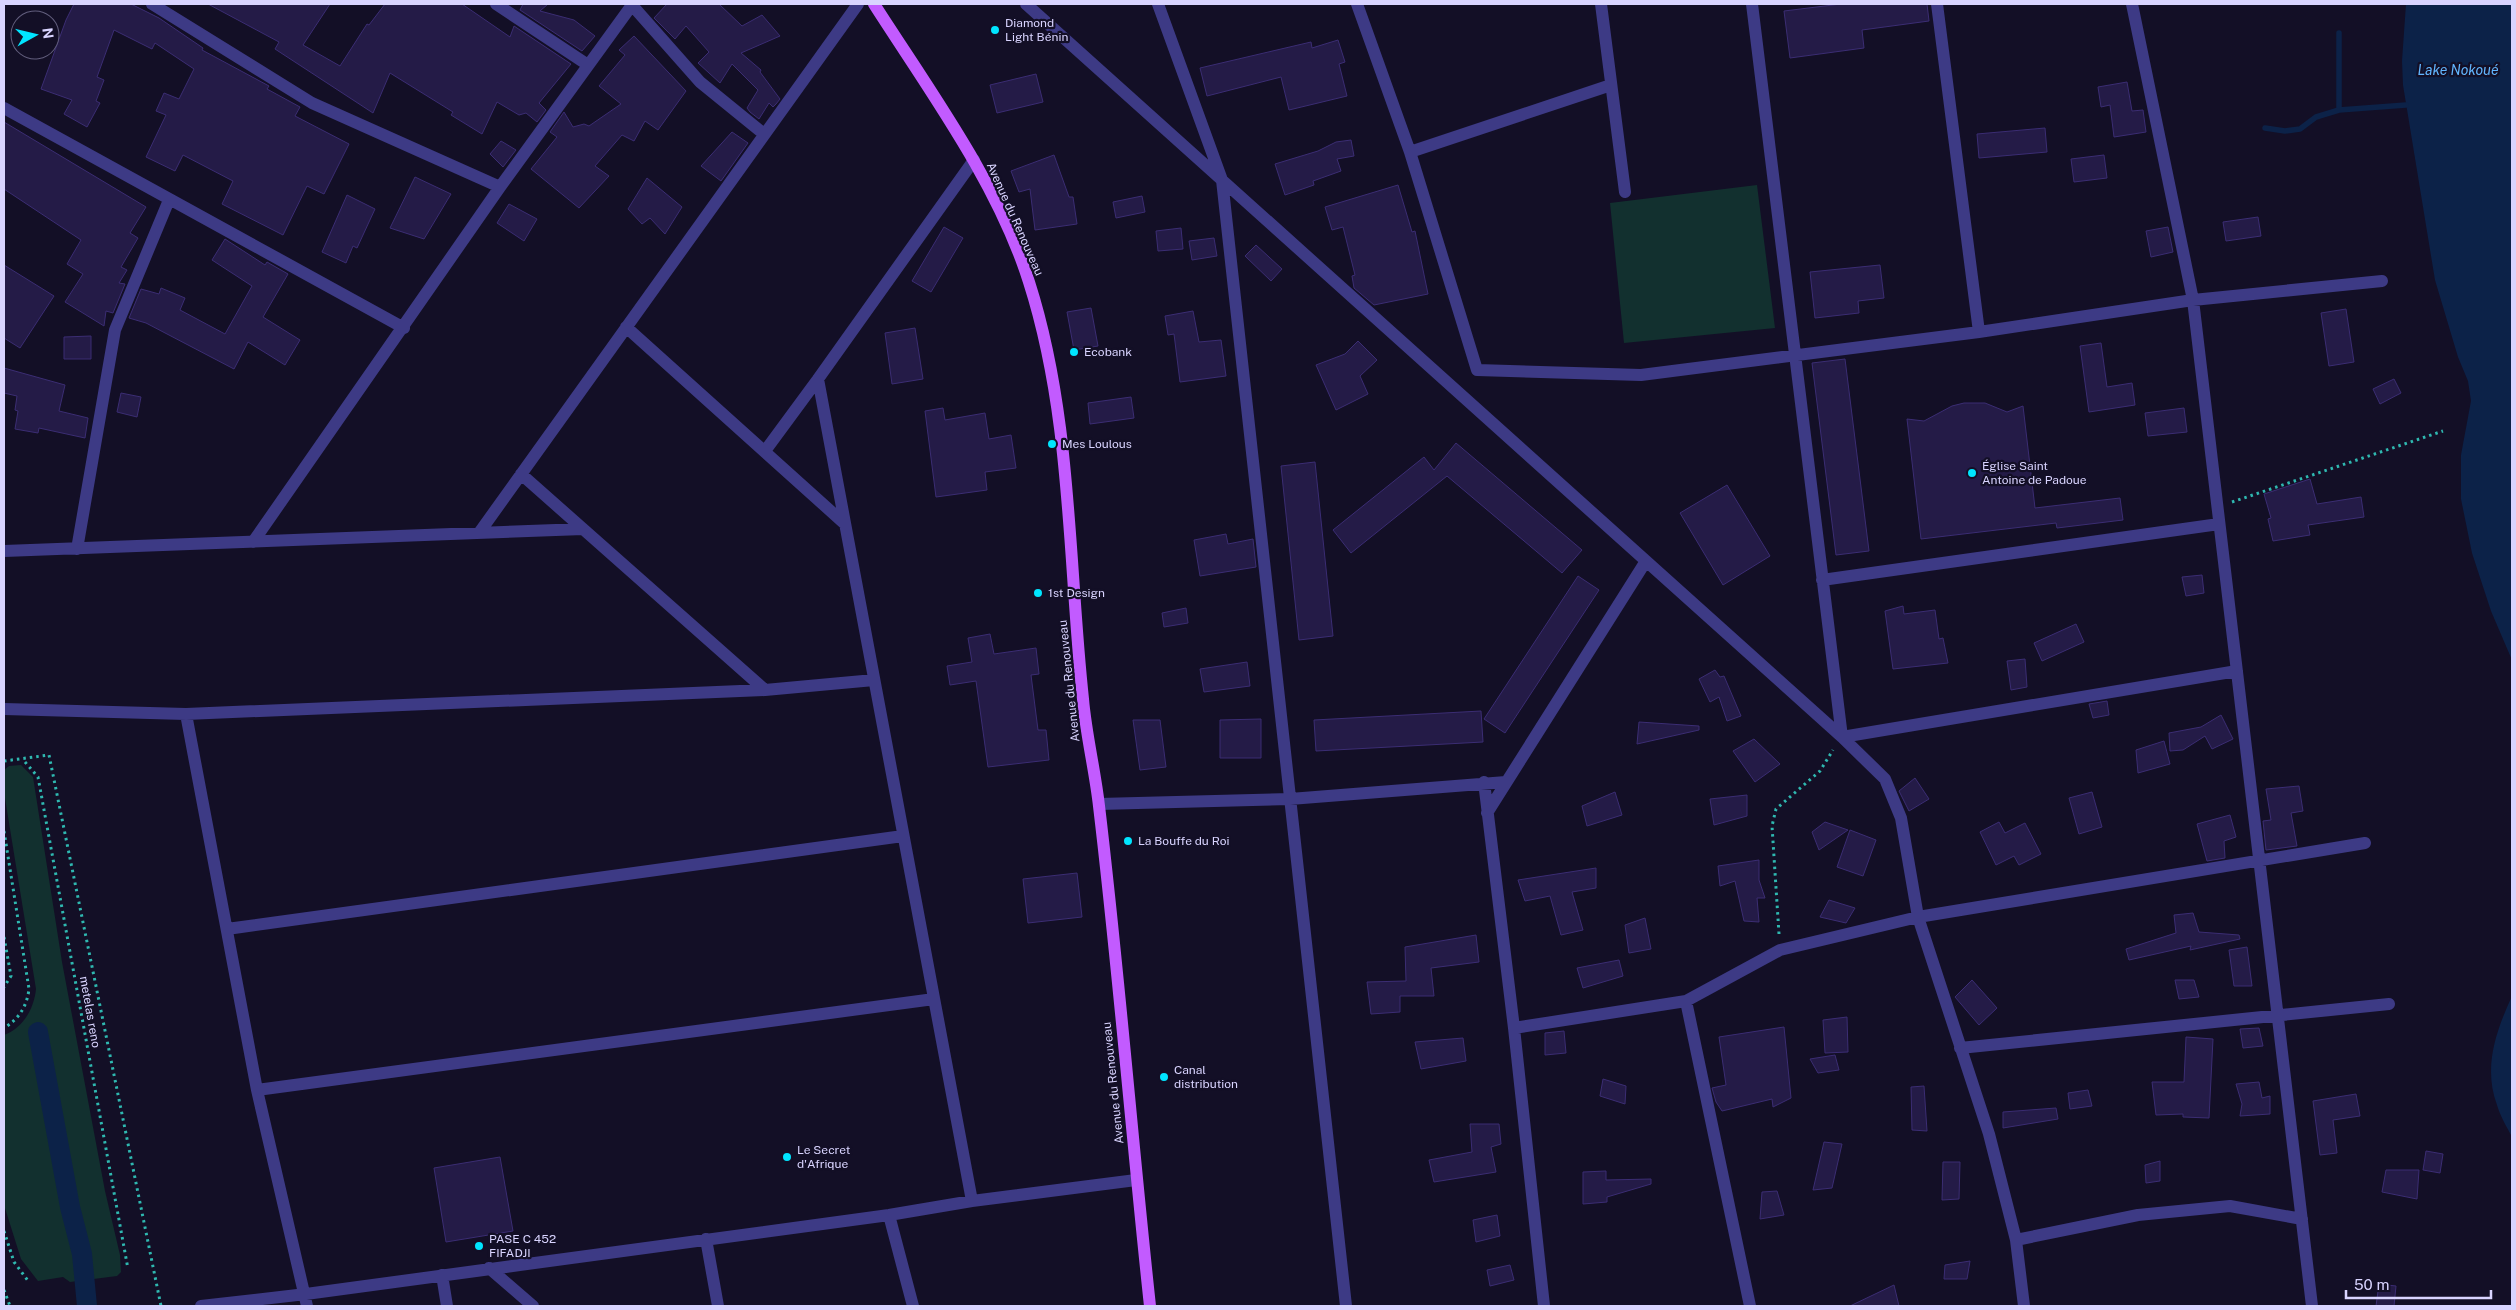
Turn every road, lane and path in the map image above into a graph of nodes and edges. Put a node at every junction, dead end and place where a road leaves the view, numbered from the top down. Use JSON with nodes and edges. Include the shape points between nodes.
{"nodes":[{"id":1,"x":152,"y":4,"type":"edge"},
{"id":2,"x":496,"y":4,"type":"edge"},
{"id":3,"x":631,"y":4,"type":"edge"},
{"id":4,"x":858,"y":4,"type":"edge"},
{"id":5,"x":874,"y":4,"type":"edge"},
{"id":6,"x":1026,"y":4,"type":"edge"},
{"id":7,"x":1158,"y":4,"type":"edge"},
{"id":8,"x":1357,"y":4,"type":"edge"},
{"id":9,"x":1601,"y":4,"type":"edge"},
{"id":10,"x":1752,"y":4,"type":"edge"},
{"id":11,"x":1937,"y":4,"type":"edge"},
{"id":12,"x":2132,"y":4,"type":"edge"},
{"id":13,"x":588,"y":65,"type":"junction"},
{"id":14,"x":1611,"y":85,"type":"junction"},
{"id":15,"x":4,"y":108,"type":"edge"},
{"id":16,"x":764,"y":134,"type":"junction"},
{"id":17,"x":1410,"y":152,"type":"junction"},
{"id":18,"x":974,"y":160,"type":"junction"},
{"id":19,"x":1222,"y":180,"type":"junction"},
{"id":20,"x":500,"y":187,"type":"junction"},
{"id":21,"x":1625,"y":192,"type":"dead end"},
{"id":22,"x":169,"y":200,"type":"junction"},
{"id":23,"x":2382,"y":281,"type":"dead end"},
{"id":24,"x":2193,"y":300,"type":"junction"},
{"id":25,"x":626,"y":327,"type":"junction"},
{"id":26,"x":404,"y":328,"type":"junction"},
{"id":27,"x":1979,"y":332,"type":"junction"},
{"id":28,"x":1795,"y":354,"type":"junction"},
{"id":29,"x":818,"y":379,"type":"junction"},
{"id":30,"x":2443,"y":431,"type":"dead end"},
{"id":31,"x":765,"y":450,"type":"junction"},
{"id":32,"x":521,"y":474,"type":"junction"},
{"id":33,"x":2217,"y":507,"type":"junction"},
{"id":34,"x":845,"y":524,"type":"junction"},
{"id":35,"x":2219,"y":524,"type":"junction"},
{"id":36,"x":583,"y":529,"type":"junction"},
{"id":37,"x":479,"y":533,"type":"junction"},
{"id":38,"x":253,"y":542,"type":"junction"},
{"id":39,"x":78,"y":549,"type":"junction"},
{"id":40,"x":4,"y":551,"type":"edge"},
{"id":41,"x":1646,"y":561,"type":"junction"},
{"id":42,"x":1822,"y":580,"type":"junction"},
{"id":43,"x":2237,"y":671,"type":"junction"},
{"id":44,"x":874,"y":680,"type":"junction"},
{"id":45,"x":765,"y":690,"type":"junction"},
{"id":46,"x":4,"y":709,"type":"edge"},
{"id":47,"x":186,"y":714,"type":"junction"},
{"id":48,"x":1842,"y":737,"type":"junction"},
{"id":49,"x":4,"y":761,"type":"edge"},
{"id":50,"x":25,"y":762,"type":"dead end"},
{"id":51,"x":1484,"y":782,"type":"junction"},
{"id":52,"x":1506,"y":782,"type":"junction"},
{"id":53,"x":1290,"y":799,"type":"junction"},
{"id":54,"x":1099,"y":804,"type":"junction"},
{"id":55,"x":1488,"y":812,"type":"junction"},
{"id":56,"x":4,"y":831,"type":"edge"},
{"id":57,"x":903,"y":836,"type":"junction"},
{"id":58,"x":2365,"y":843,"type":"dead end"},
{"id":59,"x":2260,"y":860,"type":"junction"},
{"id":60,"x":1918,"y":917,"type":"junction"},
{"id":61,"x":227,"y":929,"type":"junction"},
{"id":62,"x":4,"y":937,"type":"edge"},
{"id":63,"x":1780,"y":950,"type":"junction"},
{"id":64,"x":4,"y":987,"type":"edge"},
{"id":65,"x":934,"y":1000,"type":"junction"},
{"id":66,"x":1686,"y":1001,"type":"junction"},
{"id":67,"x":2388,"y":1004,"type":"dead end"},
{"id":68,"x":2278,"y":1015,"type":"junction"},
{"id":69,"x":4,"y":1028,"type":"edge"},
{"id":70,"x":1514,"y":1028,"type":"junction"},
{"id":71,"x":1960,"y":1048,"type":"junction"},
{"id":72,"x":257,"y":1090,"type":"junction"},
{"id":73,"x":1136,"y":1180,"type":"junction"},
{"id":74,"x":972,"y":1200,"type":"junction"},
{"id":75,"x":889,"y":1215,"type":"junction"},
{"id":76,"x":2302,"y":1219,"type":"junction"},
{"id":77,"x":4,"y":1231,"type":"edge"},
{"id":78,"x":706,"y":1239,"type":"junction"},
{"id":79,"x":2016,"y":1240,"type":"junction"},
{"id":80,"x":489,"y":1268,"type":"junction"},
{"id":81,"x":128,"y":1269,"type":"dead end"},
{"id":82,"x":442,"y":1275,"type":"junction"},
{"id":83,"x":29,"y":1282,"type":"dead end"},
{"id":84,"x":4,"y":1290,"type":"edge"},
{"id":85,"x":306,"y":1300,"type":"edge"},
{"id":86,"x":10,"y":1306,"type":"edge"},
{"id":87,"x":161,"y":1306,"type":"edge"},
{"id":88,"x":201,"y":1306,"type":"edge"},
{"id":89,"x":448,"y":1306,"type":"edge"},
{"id":90,"x":533,"y":1306,"type":"edge"},
{"id":91,"x":718,"y":1306,"type":"edge"},
{"id":92,"x":913,"y":1306,"type":"edge"},
{"id":93,"x":1150,"y":1306,"type":"edge"},
{"id":94,"x":1346,"y":1306,"type":"edge"},
{"id":95,"x":1544,"y":1306,"type":"edge"},
{"id":96,"x":1750,"y":1306,"type":"edge"},
{"id":97,"x":2024,"y":1306,"type":"edge"},
{"id":98,"x":2312,"y":1306,"type":"edge"}],
"edges":[{"from":1,"to":20,"type":"street","via":[[312,103]]},
{"from":2,"to":13,"type":"street"},
{"from":3,"to":13,"type":"street"},
{"from":3,"to":16,"type":"street","via":[[700,82]]},
{"from":4,"to":16,"type":"street"},
{"from":5,"to":18,"type":"main road","name":"Avenue du Renouveau"},
{"from":6,"to":19,"type":"street"},
{"from":7,"to":19,"type":"street"},
{"from":8,"to":17,"type":"street"},
{"from":9,"to":14,"type":"street"},
{"from":10,"to":28,"type":"street"},
{"from":11,"to":27,"type":"street"},
{"from":12,"to":24,"type":"street"},
{"from":13,"to":20,"type":"street"},
{"from":14,"to":17,"type":"street"},
{"from":14,"to":21,"type":"street"},
{"from":15,"to":22,"type":"street"},
{"from":16,"to":25,"type":"street"},
{"from":17,"to":28,"type":"street","via":[[1477,370],[1641,376]]},
{"from":18,"to":29,"type":"street"},
{"from":18,"to":54,"type":"main road","name":"Avenue du Renouveau","via":[[1028,280],[1051,369],[1060,424],[1083,701]]},
{"from":19,"to":41,"type":"street"},
{"from":19,"to":53,"type":"street"},
{"from":20,"to":26,"type":"street"},
{"from":22,"to":26,"type":"street"},
{"from":22,"to":39,"type":"street","via":[[115,330]]},
{"from":23,"to":24,"type":"street"},
{"from":24,"to":27,"type":"street"},
{"from":24,"to":33,"type":"street"},
{"from":25,"to":31,"type":"street"},
{"from":25,"to":32,"type":"street"},
{"from":26,"to":38,"type":"street"},
{"from":27,"to":28,"type":"street"},
{"from":28,"to":42,"type":"street"},
{"from":29,"to":31,"type":"street"},
{"from":29,"to":34,"type":"street"},
{"from":30,"to":33,"type":"path"},
{"from":31,"to":34,"type":"street"},
{"from":32,"to":36,"type":"street"},
{"from":32,"to":37,"type":"street"},
{"from":33,"to":35,"type":"street"},
{"from":34,"to":44,"type":"street"},
{"from":35,"to":42,"type":"street"},
{"from":35,"to":43,"type":"street"},
{"from":36,"to":37,"type":"street"},
{"from":36,"to":45,"type":"street"},
{"from":37,"to":38,"type":"street"},
{"from":38,"to":39,"type":"street"},
{"from":39,"to":40,"type":"street"},
{"from":41,"to":48,"type":"street"},
{"from":41,"to":52,"type":"street"},
{"from":42,"to":48,"type":"street"},
{"from":43,"to":48,"type":"street"},
{"from":43,"to":59,"type":"street"},
{"from":44,"to":45,"type":"street"},
{"from":44,"to":57,"type":"street"},
{"from":45,"to":47,"type":"street"},
{"from":46,"to":47,"type":"street"},
{"from":47,"to":61,"type":"street"},
{"from":48,"to":60,"type":"street","via":[[1885,779],[1901,818]]},
{"from":48,"to":63,"type":"path","via":[[1820,771],[1776,809],[1772,826]]},
{"from":49,"to":87,"type":"path","via":[[49,755]]},
{"from":50,"to":81,"type":"path","name":"metelas reno","via":[[38,777]]},
{"from":51,"to":52,"type":"street"},
{"from":51,"to":53,"type":"street"},
{"from":51,"to":55,"type":"street"},
{"from":52,"to":55,"type":"street"},
{"from":53,"to":54,"type":"street"},
{"from":53,"to":94,"type":"street"},
{"from":54,"to":73,"type":"main road","name":"Avenue du Renouveau"},
{"from":55,"to":70,"type":"street"},
{"from":56,"to":69,"type":"path","via":[[29,989],[22,1011]]},
{"from":57,"to":61,"type":"street"},
{"from":57,"to":65,"type":"street"},
{"from":58,"to":59,"type":"street"},
{"from":59,"to":60,"type":"street"},
{"from":59,"to":68,"type":"street"},
{"from":60,"to":63,"type":"street"},
{"from":60,"to":71,"type":"street"},
{"from":61,"to":72,"type":"street"},
{"from":62,"to":64,"type":"path","via":[[11,976]]},
{"from":63,"to":66,"type":"street"},
{"from":65,"to":72,"type":"street"},
{"from":65,"to":74,"type":"street"},
{"from":66,"to":70,"type":"street"},
{"from":66,"to":96,"type":"street"},
{"from":67,"to":68,"type":"street"},
{"from":68,"to":71,"type":"street"},
{"from":68,"to":76,"type":"street"},
{"from":70,"to":95,"type":"street"},
{"from":71,"to":79,"type":"street","via":[[1989,1134]]},
{"from":72,"to":85,"type":"street"},
{"from":73,"to":74,"type":"street"},
{"from":73,"to":93,"type":"main road","name":"Avenue du Renouveau"},
{"from":74,"to":75,"type":"street"},
{"from":75,"to":78,"type":"street"},
{"from":75,"to":92,"type":"street"},
{"from":76,"to":79,"type":"street","via":[[2230,1206],[2138,1215]]},
{"from":76,"to":98,"type":"street"},
{"from":77,"to":83,"type":"path","via":[[14,1262]]},
{"from":78,"to":80,"type":"street"},
{"from":78,"to":91,"type":"street"},
{"from":79,"to":97,"type":"street"},
{"from":80,"to":82,"type":"street"},
{"from":80,"to":90,"type":"street"},
{"from":82,"to":85,"type":"street"},
{"from":82,"to":89,"type":"street"},
{"from":84,"to":86,"type":"path"},
{"from":85,"to":88,"type":"street"}]}
